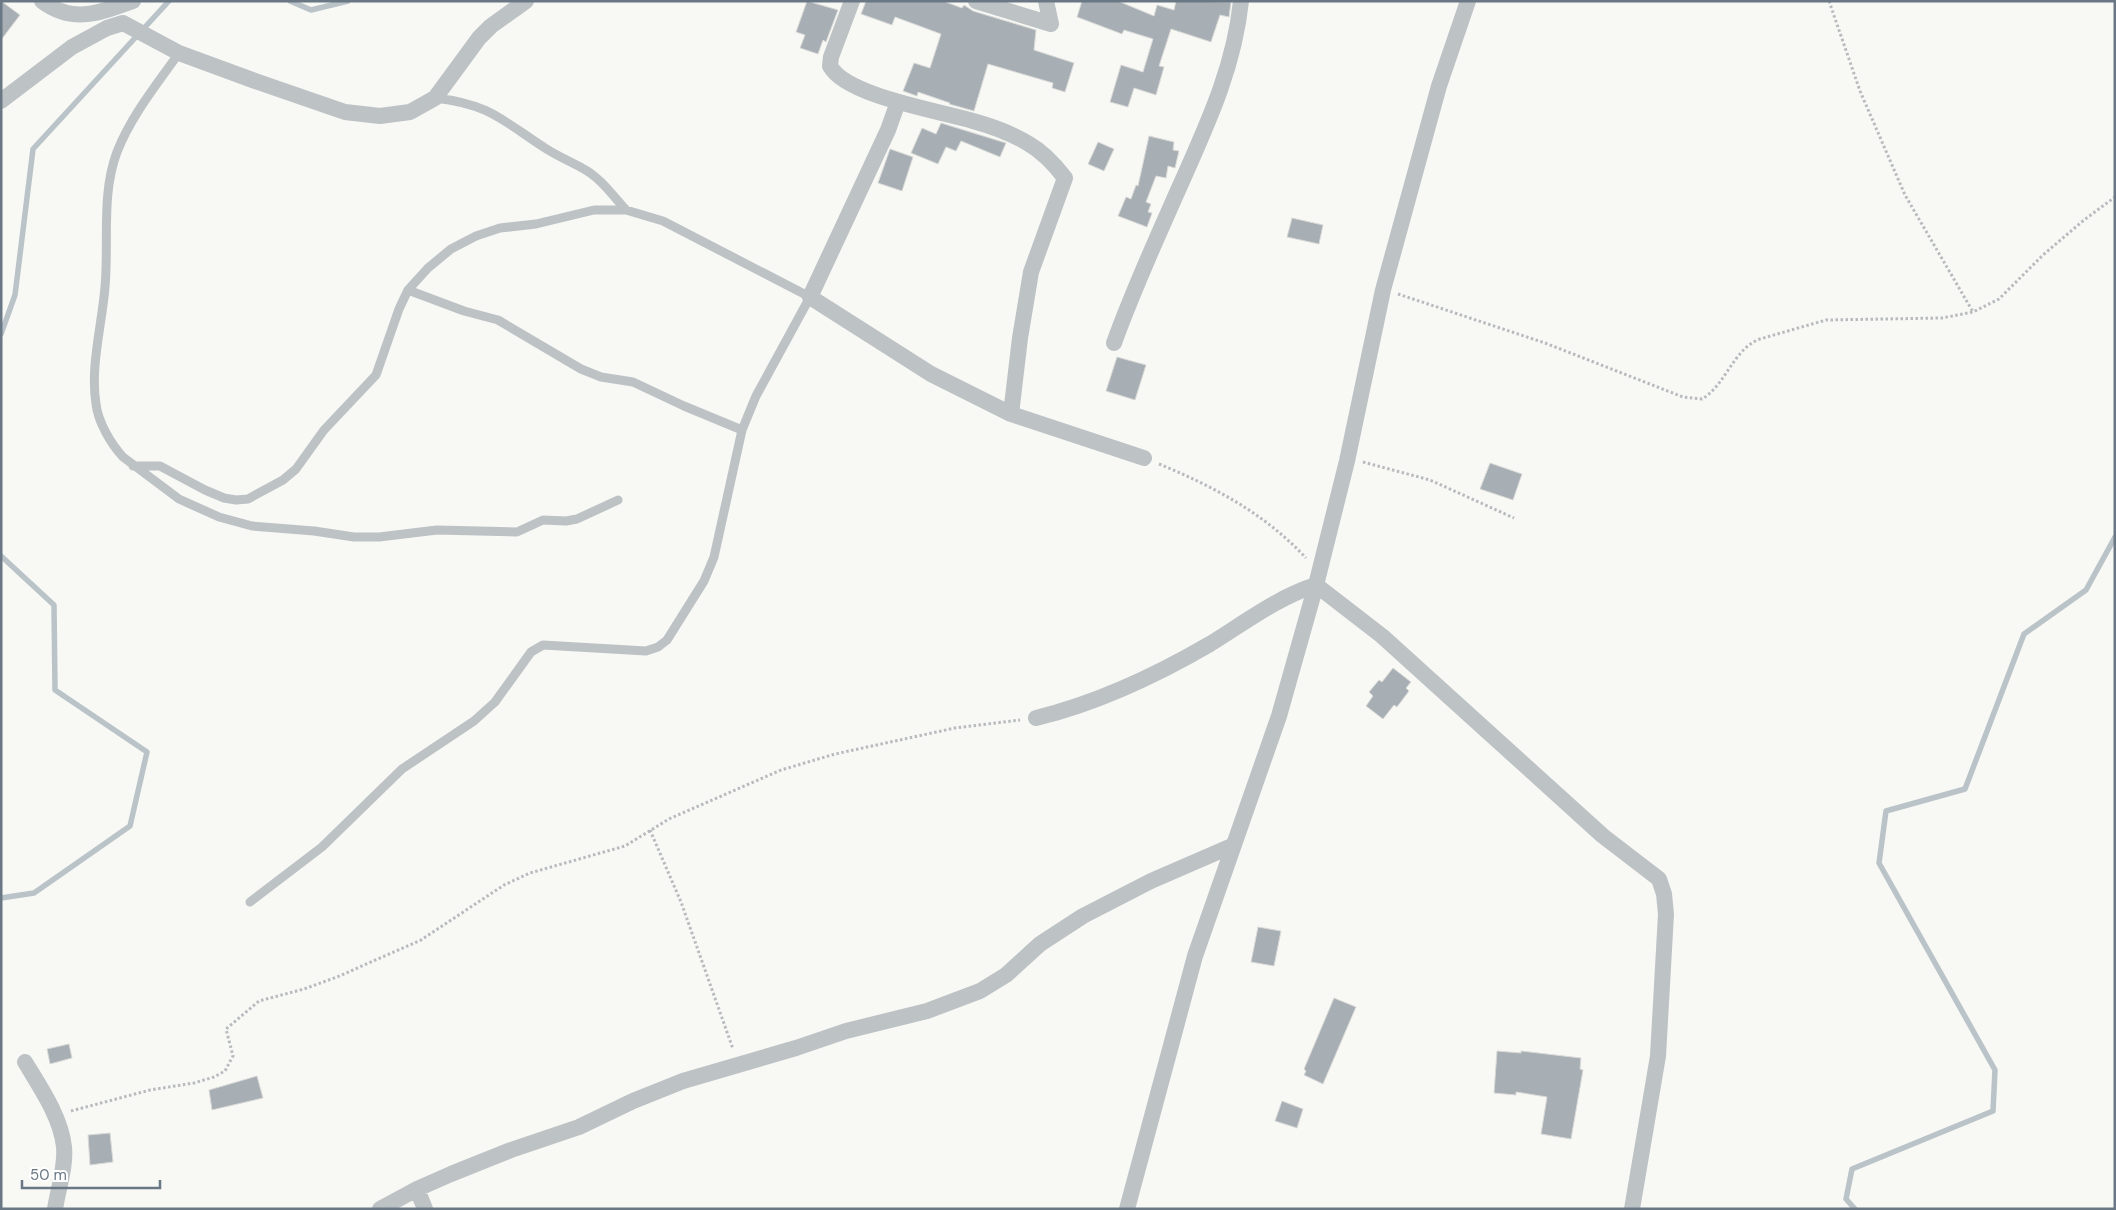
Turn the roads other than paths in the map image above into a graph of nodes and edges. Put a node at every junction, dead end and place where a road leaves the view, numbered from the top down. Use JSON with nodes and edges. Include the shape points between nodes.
{"nodes":[{"id":1,"x":42,"y":1,"type":"edge"},
{"id":2,"x":133,"y":1,"type":"edge"},
{"id":3,"x":526,"y":1,"type":"edge"},
{"id":4,"x":852,"y":1,"type":"edge"},
{"id":5,"x":976,"y":1,"type":"edge"},
{"id":6,"x":1046,"y":1,"type":"edge"},
{"id":7,"x":1241,"y":1,"type":"edge"},
{"id":8,"x":1468,"y":1,"type":"edge"},
{"id":9,"x":179,"y":53,"type":"junction"},
{"id":10,"x":435,"y":98,"type":"junction"},
{"id":11,"x":1,"y":101,"type":"edge"},
{"id":12,"x":898,"y":102,"type":"junction"},
{"id":13,"x":626,"y":210,"type":"junction"},
{"id":14,"x":408,"y":290,"type":"junction"},
{"id":15,"x":810,"y":297,"type":"junction"},
{"id":16,"x":1114,"y":343,"type":"dead end"},
{"id":17,"x":1011,"y":414,"type":"junction"},
{"id":18,"x":742,"y":430,"type":"junction"},
{"id":19,"x":1144,"y":458,"type":"road end"},
{"id":20,"x":133,"y":466,"type":"junction"},
{"id":21,"x":618,"y":500,"type":"dead end"},
{"id":22,"x":1317,"y":578,"type":"junction"},
{"id":23,"x":1036,"y":718,"type":"road end"},
{"id":24,"x":1234,"y":845,"type":"junction"},
{"id":25,"x":250,"y":902,"type":"dead end"},
{"id":26,"x":25,"y":1062,"type":"dead end"},
{"id":27,"x":416,"y":1189,"type":"junction"},
{"id":28,"x":55,"y":1209,"type":"edge"},
{"id":29,"x":380,"y":1209,"type":"edge"},
{"id":30,"x":426,"y":1209,"type":"edge"},
{"id":31,"x":1127,"y":1209,"type":"edge"},
{"id":32,"x":1632,"y":1209,"type":"edge"}],
"edges":[{"from":1,"to":2,"type":"street","via":[[54,10],[71,15],[102,12]]},
{"from":3,"to":10,"type":"street","via":[[479,38]]},
{"from":4,"to":12,"type":"street","via":[[830,66],[841,79]]},
{"from":5,"to":6,"type":"street","via":[[1051,24]]},
{"from":7,"to":16,"type":"street","via":[[1238,33],[1220,93],[1132,294]]},
{"from":8,"to":22,"type":"street","via":[[1439,86],[1383,290],[1347,461]]},
{"from":9,"to":10,"type":"street","via":[[345,112],[380,116],[410,112]]},
{"from":9,"to":11,"type":"street","via":[[123,23],[115,24],[72,48]]},
{"from":9,"to":20,"type":"lane","via":[[132,121],[116,153],[108,187],[107,266],[95,373],[96,405],[116,450]]},
{"from":10,"to":13,"type":"lane","via":[[479,107],[497,115],[597,178]]},
{"from":12,"to":15,"type":"street"},
{"from":12,"to":17,"type":"street","via":[[975,121],[1019,138],[1042,154],[1065,178],[1031,272]]},
{"from":13,"to":14,"type":"lane","via":[[594,210],[536,224],[500,228],[476,236],[451,249]]},
{"from":13,"to":15,"type":"lane","via":[[663,221]]},
{"from":14,"to":18,"type":"lane","via":[[498,320],[581,369],[601,377],[633,382]]},
{"from":14,"to":20,"type":"lane","via":[[376,375],[283,480],[248,500],[236,500],[205,490],[160,466]]},
{"from":15,"to":17,"type":"street","via":[[931,374]]},
{"from":15,"to":18,"type":"lane","via":[[756,396]]},
{"from":17,"to":19,"type":"street"},
{"from":18,"to":25,"type":"lane","via":[[714,557],[704,581],[667,640],[646,651],[543,645],[531,652],[495,702],[474,720],[402,768],[322,847]]},
{"from":20,"to":21,"type":"lane","via":[[179,499],[220,518],[252,526],[354,537],[437,530],[517,532],[543,520],[577,519]]},
{"from":22,"to":23,"type":"street","via":[[1179,662],[1125,689],[1076,708]]},
{"from":22,"to":24,"type":"street","via":[[1279,716]]},
{"from":22,"to":32,"type":"street","via":[[1603,836],[1659,879],[1666,914],[1658,1056]]},
{"from":24,"to":27,"type":"street","via":[[1151,881],[1083,916],[1040,944],[1006,975],[980,990],[927,1011],[846,1031],[657,1091],[579,1127],[511,1150]]},
{"from":24,"to":31,"type":"street","via":[[1195,956]]},
{"from":26,"to":28,"type":"street","via":[[62,1136],[64,1149]]},
{"from":27,"to":29,"type":"street"},
{"from":27,"to":30,"type":"street"}]}
